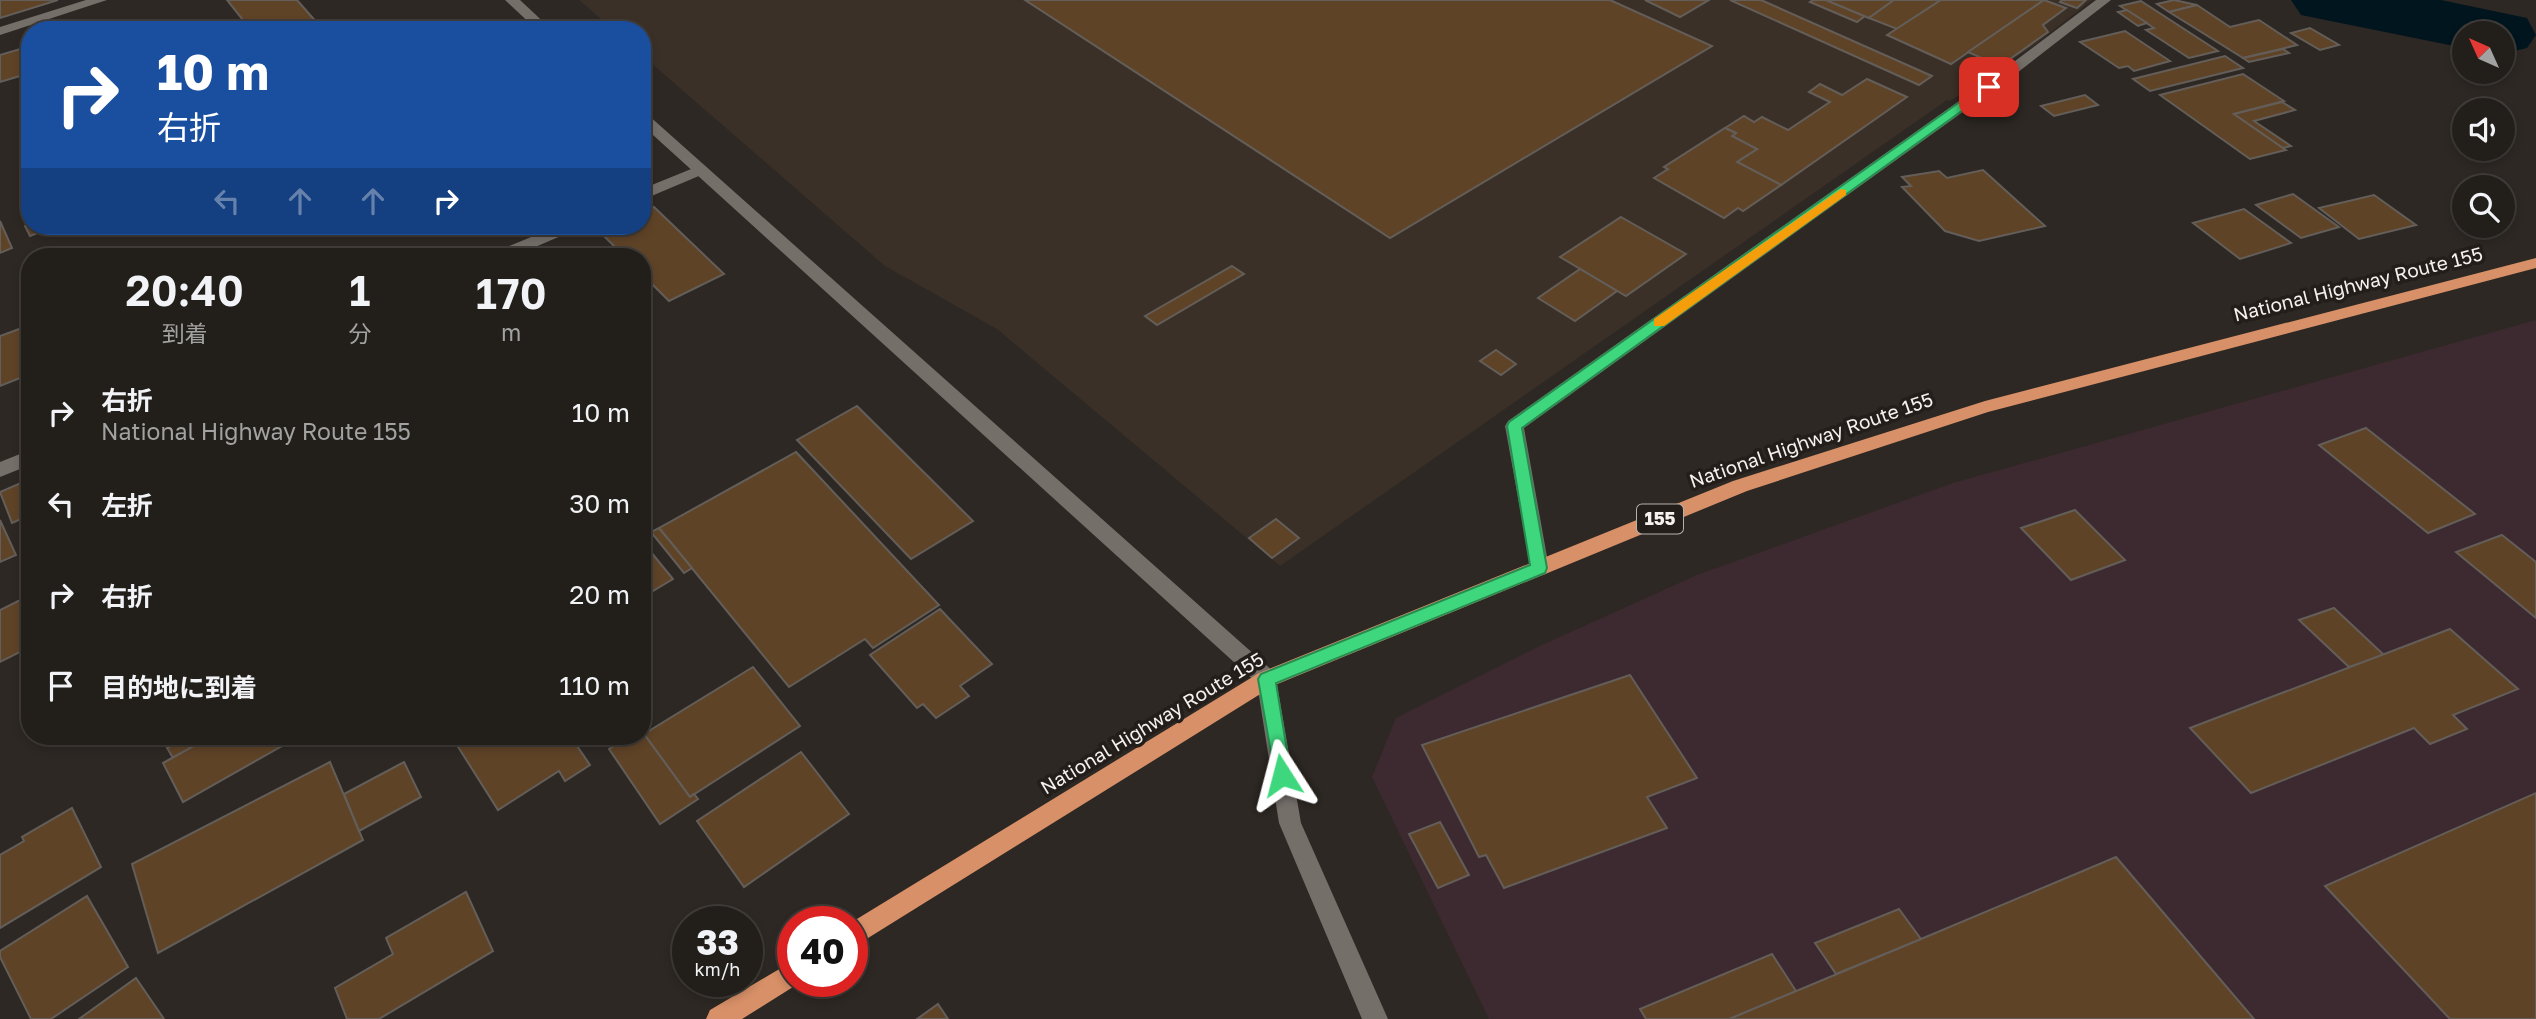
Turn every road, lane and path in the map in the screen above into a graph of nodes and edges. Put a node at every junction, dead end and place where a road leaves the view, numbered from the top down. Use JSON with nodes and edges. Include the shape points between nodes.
{"nodes":[{"id":1,"x":100,"y":0,"type":"edge"},
{"id":2,"x":512,"y":0,"type":"edge"},
{"id":3,"x":2105,"y":0,"type":"edge"},
{"id":4,"x":32,"y":21,"type":"edge"},
{"id":5,"x":535,"y":21,"type":"edge"},
{"id":6,"x":21,"y":24,"type":"edge"},
{"id":7,"x":0,"y":31,"type":"edge"},
{"id":8,"x":651,"y":125,"type":"edge"},
{"id":9,"x":701,"y":170,"type":"junction"},
{"id":10,"x":651,"y":191,"type":"edge"},
{"id":11,"x":550,"y":235,"type":"edge"},
{"id":12,"x":519,"y":248,"type":"edge"},
{"id":13,"x":2536,"y":263,"type":"edge"},
{"id":14,"x":21,"y":461,"type":"edge"},
{"id":15,"x":0,"y":470,"type":"edge"},
{"id":16,"x":1539,"y":568,"type":"junction"},
{"id":17,"x":1267,"y":679,"type":"junction"},
{"id":18,"x":868,"y":926,"type":"edge"},
{"id":19,"x":777,"y":983,"type":"edge"},
{"id":20,"x":719,"y":1019,"type":"edge"},
{"id":21,"x":1375,"y":1019,"type":"edge"}],
"edges":[{"from":1,"to":4,"type":"street"},
{"from":2,"to":5,"type":"street"},
{"from":3,"to":16,"type":"street","via":[[1514,426]]},
{"from":6,"to":7,"type":"street"},
{"from":8,"to":9,"type":"street"},
{"from":9,"to":10,"type":"street"},
{"from":9,"to":17,"type":"street"},
{"from":11,"to":12,"type":"street"},
{"from":13,"to":16,"type":"highway","name":"National Highway Route 155","number":"155","via":[[1985,407],[1740,486]]},
{"from":14,"to":15,"type":"street"},
{"from":16,"to":17,"type":"highway","name":"National Highway Route 155","number":"155"},
{"from":17,"to":18,"type":"highway","name":"National Highway Route 155","number":"155"},
{"from":17,"to":21,"type":"street","via":[[1290,823]]},
{"from":19,"to":20,"type":"highway"}]}
